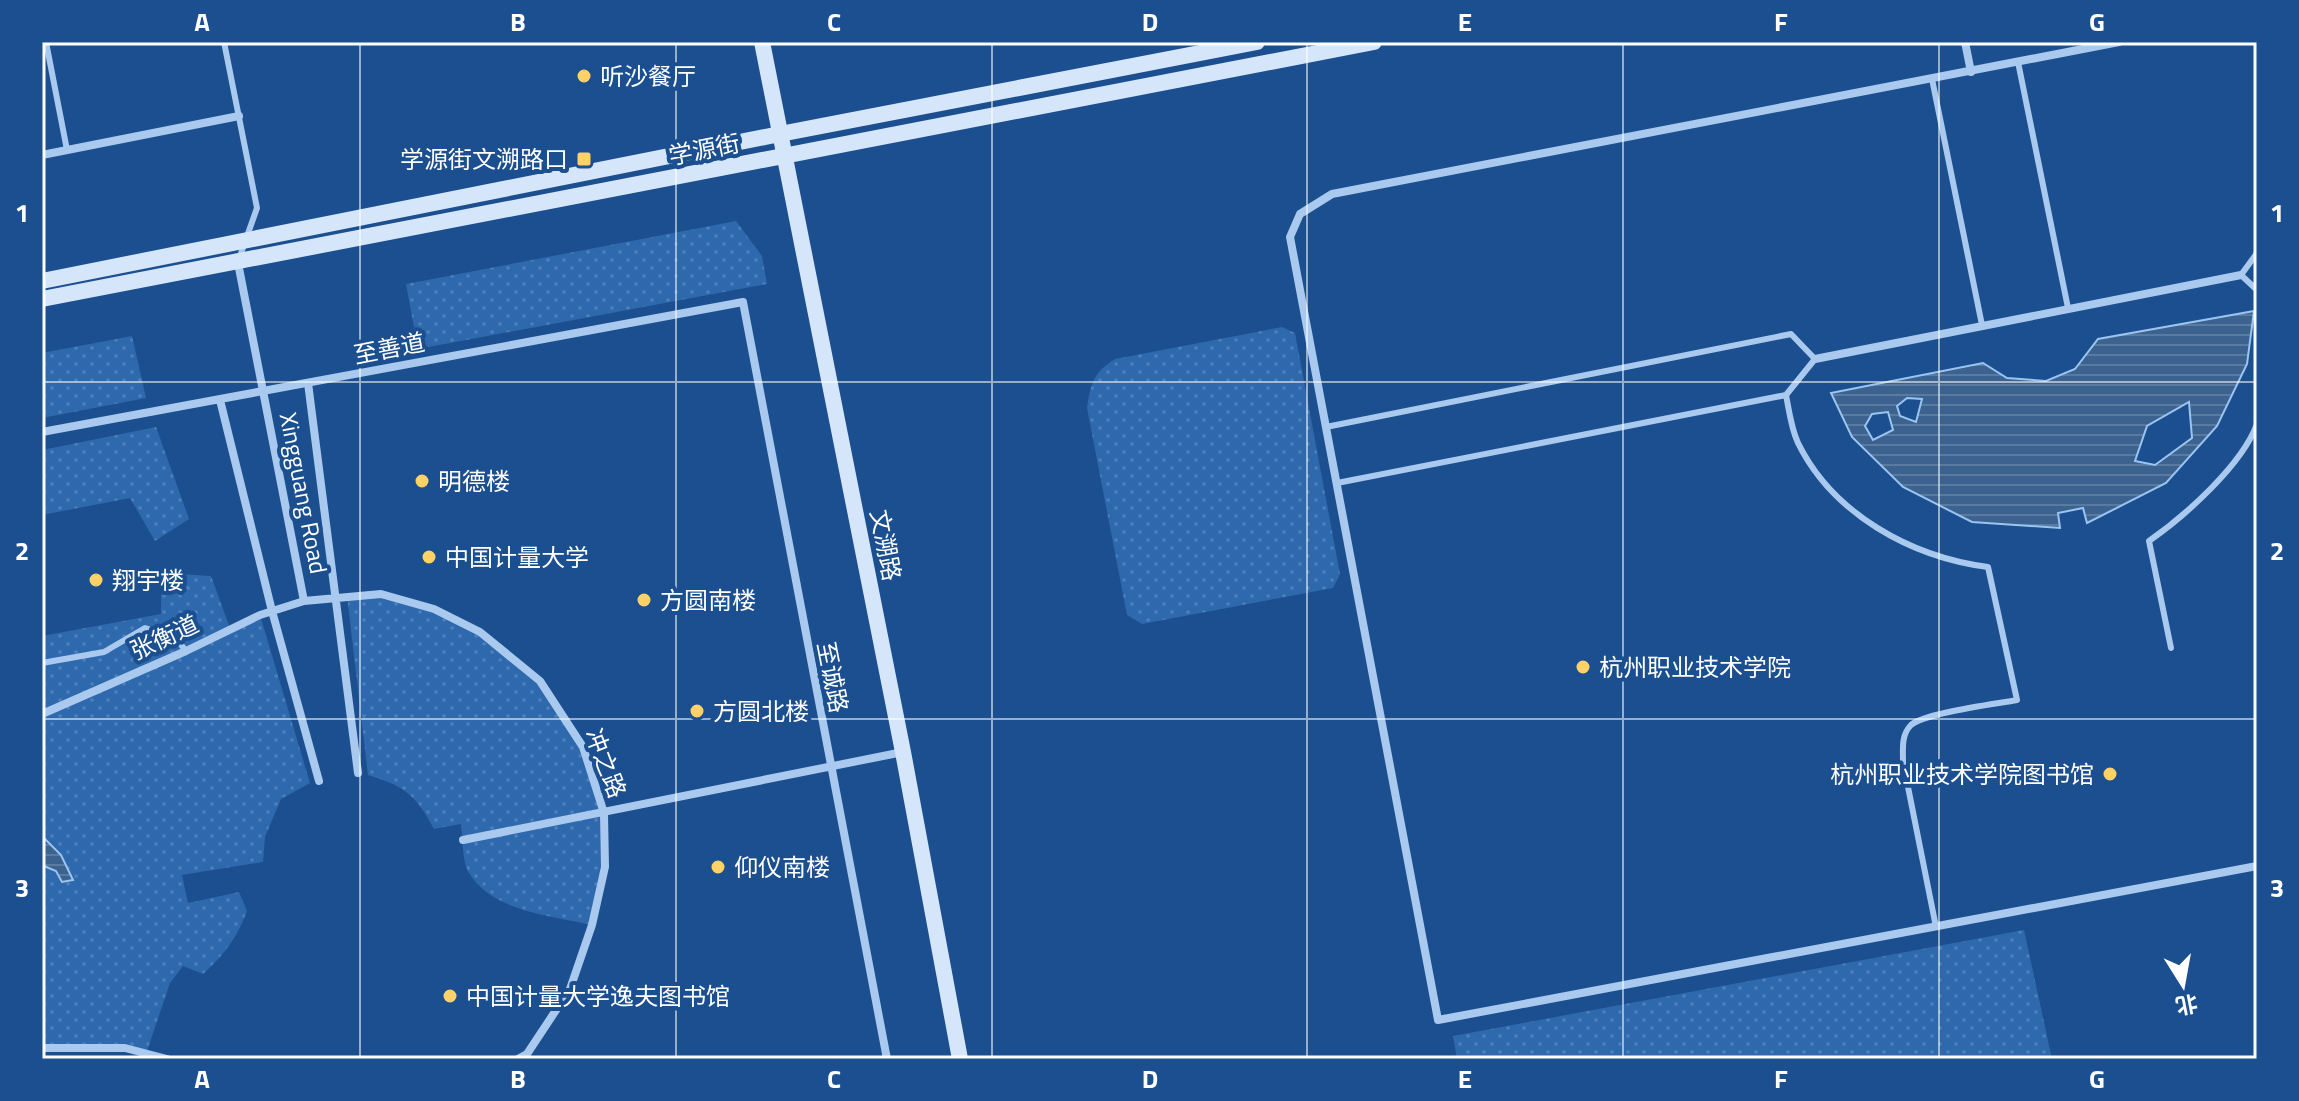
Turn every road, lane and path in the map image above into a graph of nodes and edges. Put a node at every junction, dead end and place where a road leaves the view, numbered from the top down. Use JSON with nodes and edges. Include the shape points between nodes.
{"nodes":[{"id":1,"x":46,"y":42,"type":"edge"},
{"id":2,"x":224,"y":42,"type":"edge"},
{"id":3,"x":762,"y":42,"type":"edge"},
{"id":4,"x":1257,"y":42,"type":"edge"},
{"id":5,"x":1374,"y":42,"type":"edge"},
{"id":6,"x":1965,"y":42,"type":"edge"},
{"id":7,"x":2119,"y":42,"type":"edge"},
{"id":8,"x":2018,"y":62,"type":"junction"},
{"id":9,"x":1971,"y":72,"type":"junction"},
{"id":10,"x":1932,"y":79,"type":"junction"},
{"id":11,"x":239,"y":116,"type":"junction"},
{"id":12,"x":780,"y":134,"type":"junction"},
{"id":13,"x":67,"y":150,"type":"junction"},
{"id":14,"x":42,"y":155,"type":"edge"},
{"id":15,"x":784,"y":158,"type":"junction"},
{"id":16,"x":246,"y":240,"type":"junction"},
{"id":17,"x":2257,"y":253,"type":"edge"},
{"id":18,"x":238,"y":263,"type":"junction"},
{"id":19,"x":2241,"y":275,"type":"junction"},
{"id":20,"x":42,"y":281,"type":"edge"},
{"id":21,"x":2257,"y":290,"type":"edge"},
{"id":22,"x":42,"y":299,"type":"edge"},
{"id":23,"x":743,"y":302,"type":"joint"},
{"id":24,"x":2068,"y":308,"type":"junction"},
{"id":25,"x":1982,"y":325,"type":"junction"},
{"id":26,"x":1815,"y":359,"type":"junction"},
{"id":27,"x":308,"y":383,"type":"junction"},
{"id":28,"x":264,"y":392,"type":"junction"},
{"id":29,"x":1786,"y":395,"type":"junction"},
{"id":30,"x":220,"y":400,"type":"junction"},
{"id":31,"x":2257,"y":424,"type":"edge"},
{"id":32,"x":1326,"y":427,"type":"junction"},
{"id":33,"x":42,"y":432,"type":"edge"},
{"id":34,"x":1337,"y":483,"type":"junction"},
{"id":35,"x":334,"y":597,"type":"junction"},
{"id":36,"x":304,"y":601,"type":"junction"},
{"id":37,"x":272,"y":611,"type":"junction"},
{"id":38,"x":2171,"y":648,"type":"dead end"},
{"id":39,"x":186,"y":651,"type":"junction"},
{"id":40,"x":42,"y":663,"type":"edge"},
{"id":41,"x":42,"y":714,"type":"edge"},
{"id":42,"x":903,"y":752,"type":"junction"},
{"id":43,"x":830,"y":766,"type":"junction"},
{"id":44,"x":358,"y":773,"type":"dead end"},
{"id":45,"x":319,"y":781,"type":"dead end"},
{"id":46,"x":604,"y":813,"type":"junction"},
{"id":47,"x":463,"y":840,"type":"dead end"},
{"id":48,"x":2257,"y":866,"type":"edge"},
{"id":49,"x":1936,"y":927,"type":"junction"},
{"id":50,"x":42,"y":1048,"type":"edge"},
{"id":51,"x":524,"y":1057,"type":"edge"},
{"id":52,"x":167,"y":1059,"type":"edge"},
{"id":53,"x":887,"y":1059,"type":"edge"},
{"id":54,"x":960,"y":1059,"type":"edge"}],
"edges":[{"from":1,"to":13,"type":"lane"},
{"from":2,"to":11,"type":"lane"},
{"from":3,"to":12,"type":"main road","name":"文溯路"},
{"from":4,"to":12,"type":"main road","name":"学源街"},
{"from":5,"to":15,"type":"main road","name":"学源街"},
{"from":6,"to":9,"type":"street"},
{"from":7,"to":8,"type":"street"},
{"from":8,"to":9,"type":"street"},
{"from":8,"to":24,"type":"lane"},
{"from":9,"to":10,"type":"street"},
{"from":10,"to":25,"type":"lane"},
{"from":10,"to":32,"type":"street","via":[[1332,194],[1300,214],[1290,237]]},
{"from":11,"to":13,"type":"street"},
{"from":11,"to":16,"type":"lane","via":[[257,208]]},
{"from":12,"to":15,"type":"main road","name":"文溯路"},
{"from":12,"to":16,"type":"main road","name":"学源街"},
{"from":13,"to":14,"type":"street"},
{"from":15,"to":18,"type":"main road","name":"学源街"},
{"from":15,"to":42,"type":"main road","name":"文溯路"},
{"from":16,"to":18,"type":"lane"},
{"from":16,"to":20,"type":"main road","name":"学源街"},
{"from":17,"to":19,"type":"lane"},
{"from":18,"to":22,"type":"main road","name":"学源街"},
{"from":18,"to":28,"type":"street","name":"Xingguang Road"},
{"from":19,"to":21,"type":"lane"},
{"from":19,"to":24,"type":"street"},
{"from":23,"to":27,"type":"street","name":"至善道"},
{"from":23,"to":43,"type":"street","name":"至诚路"},
{"from":24,"to":25,"type":"street"},
{"from":25,"to":26,"type":"street"},
{"from":26,"to":29,"type":"lane"},
{"from":26,"to":32,"type":"lane","via":[[1791,334]]},
{"from":27,"to":28,"type":"street","name":"至善道"},
{"from":27,"to":35,"type":"street"},
{"from":28,"to":30,"type":"street","name":"至善道"},
{"from":28,"to":36,"type":"street","name":"Xingguang Road"},
{"from":29,"to":34,"type":"lane"},
{"from":29,"to":49,"type":"lane","via":[[1797,439],[1814,470],[1844,503],[1898,540],[1956,563],[1988,567],[2017,700],[1927,717],[1911,725],[1902,742]]},
{"from":30,"to":33,"type":"street","name":"至善道"},
{"from":30,"to":37,"type":"street"},
{"from":31,"to":38,"type":"lane","via":[[2200,499],[2149,541]]},
{"from":32,"to":34,"type":"street"},
{"from":34,"to":49,"type":"street","via":[[1438,1020]]},
{"from":35,"to":36,"type":"street","name":"冲之路"},
{"from":35,"to":44,"type":"street"},
{"from":35,"to":46,"type":"street","name":"冲之路","via":[[381,594],[434,609],[480,632],[540,681],[583,747]]},
{"from":36,"to":37,"type":"street","name":"张衡道"},
{"from":37,"to":39,"type":"street","name":"张衡道"},
{"from":37,"to":45,"type":"street"},
{"from":39,"to":40,"type":"lane","via":[[175,637],[145,628],[104,652]]},
{"from":39,"to":41,"type":"street","name":"张衡道"},
{"from":42,"to":43,"type":"street"},
{"from":42,"to":54,"type":"main road","name":"文溯路"},
{"from":43,"to":46,"type":"street"},
{"from":43,"to":53,"type":"street","name":"至诚路"},
{"from":46,"to":47,"type":"street"},
{"from":46,"to":51,"type":"street","name":"冲之路","via":[[605,867],[592,925],[570,989]]},
{"from":48,"to":49,"type":"street"},
{"from":50,"to":52,"type":"street","via":[[125,1048]]}]}
